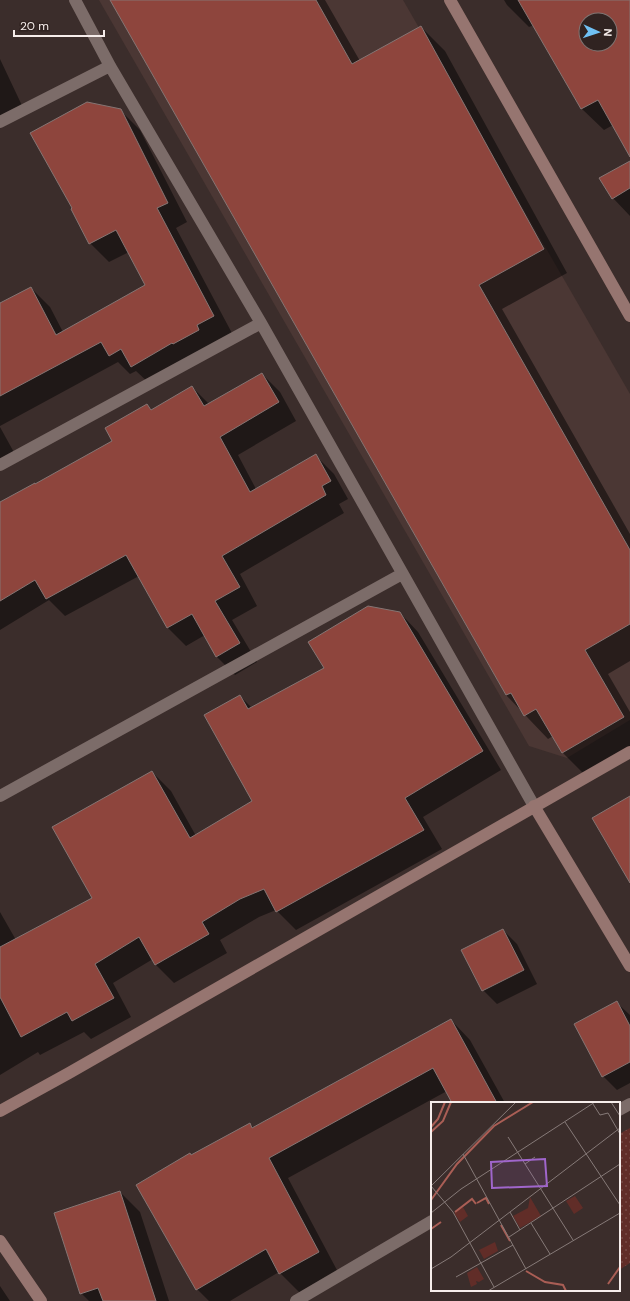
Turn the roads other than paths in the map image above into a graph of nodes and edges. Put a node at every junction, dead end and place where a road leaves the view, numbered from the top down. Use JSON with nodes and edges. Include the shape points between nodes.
{"nodes":[{"id":1,"x":76,"y":0,"type":"edge"},
{"id":2,"x":450,"y":0,"type":"edge"},
{"id":3,"x":110,"y":66,"type":"junction"},
{"id":4,"x":0,"y":122,"type":"edge"},
{"id":5,"x":630,"y":316,"type":"edge"},
{"id":6,"x":261,"y":323,"type":"junction"},
{"id":7,"x":0,"y":466,"type":"edge"},
{"id":8,"x":402,"y":574,"type":"junction"},
{"id":9,"x":630,"y":752,"type":"edge"},
{"id":10,"x":0,"y":796,"type":"edge"},
{"id":11,"x":534,"y":806,"type":"junction"},
{"id":12,"x":630,"y":966,"type":"edge"},
{"id":13,"x":630,"y":1104,"type":"edge"},
{"id":14,"x":620,"y":1109,"type":"edge"},
{"id":15,"x":0,"y":1111,"type":"edge"},
{"id":16,"x":431,"y":1222,"type":"edge"},
{"id":17,"x":0,"y":1241,"type":"edge"},
{"id":18,"x":41,"y":1301,"type":"edge"},
{"id":19,"x":296,"y":1301,"type":"edge"}],
"edges":[{"from":1,"to":3,"type":"street"},
{"from":2,"to":5,"type":"street"},
{"from":3,"to":4,"type":"street"},
{"from":3,"to":6,"type":"street"},
{"from":6,"to":7,"type":"street"},
{"from":6,"to":8,"type":"street"},
{"from":8,"to":10,"type":"street"},
{"from":8,"to":11,"type":"street"},
{"from":9,"to":11,"type":"street"},
{"from":11,"to":12,"type":"street"},
{"from":11,"to":15,"type":"street"},
{"from":13,"to":14,"type":"street"},
{"from":16,"to":19,"type":"street"},
{"from":17,"to":18,"type":"street"}]}
